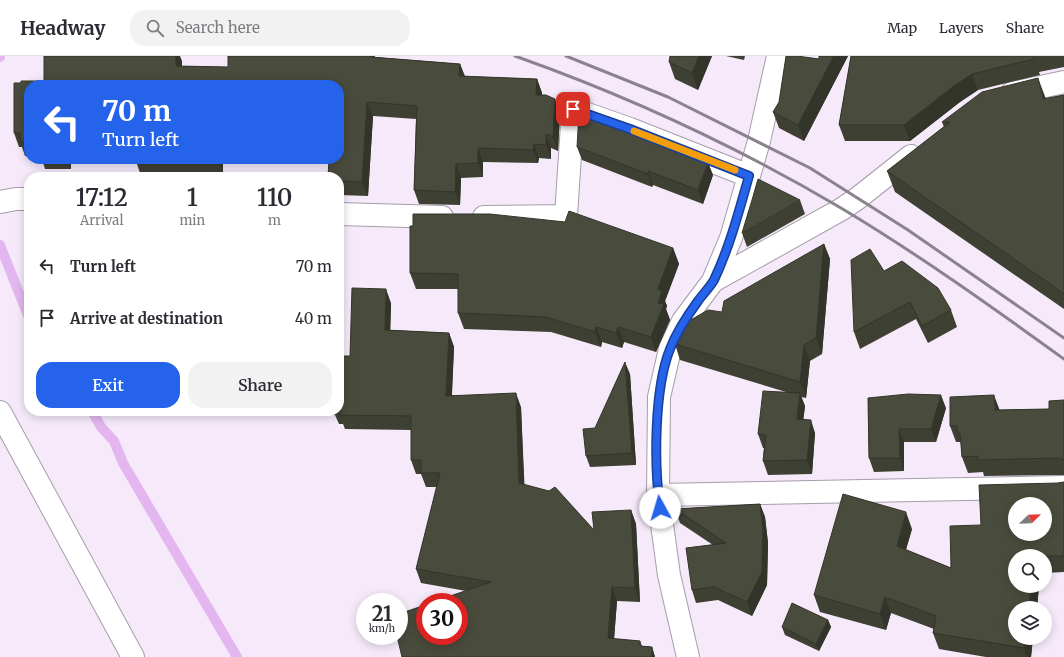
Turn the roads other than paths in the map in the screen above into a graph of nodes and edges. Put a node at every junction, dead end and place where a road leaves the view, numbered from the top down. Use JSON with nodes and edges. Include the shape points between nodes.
{"nodes":[{"id":1,"x":778,"y":56,"type":"edge"},
{"id":2,"x":1064,"y":82,"type":"edge"},
{"id":3,"x":992,"y":99,"type":"edge"},
{"id":4,"x":924,"y":146,"type":"edge"},
{"id":5,"x":749,"y":176,"type":"junction"},
{"id":6,"x":344,"y":214,"type":"edge"},
{"id":7,"x":713,"y":281,"type":"junction"},
{"id":8,"x":0,"y":412,"type":"edge"},
{"id":9,"x":1064,"y":488,"type":"edge"},
{"id":10,"x":658,"y":495,"type":"junction"},
{"id":11,"x":133,"y":657,"type":"edge"},
{"id":12,"x":688,"y":657,"type":"edge"}],
"edges":[{"from":1,"to":5,"type":"street"},
{"from":2,"to":3,"type":"street"},
{"from":4,"to":7,"type":"street","via":[[858,198]]},
{"from":5,"to":6,"type":"street","via":[[573,109],[566,216],[458,218]]},
{"from":5,"to":7,"type":"street","via":[[731,238]]},
{"from":7,"to":10,"type":"street","via":[[684,321],[670,349],[661,381]]},
{"from":8,"to":11,"type":"street"},
{"from":9,"to":10,"type":"street"},
{"from":10,"to":12,"type":"street","via":[[669,575]]}]}
